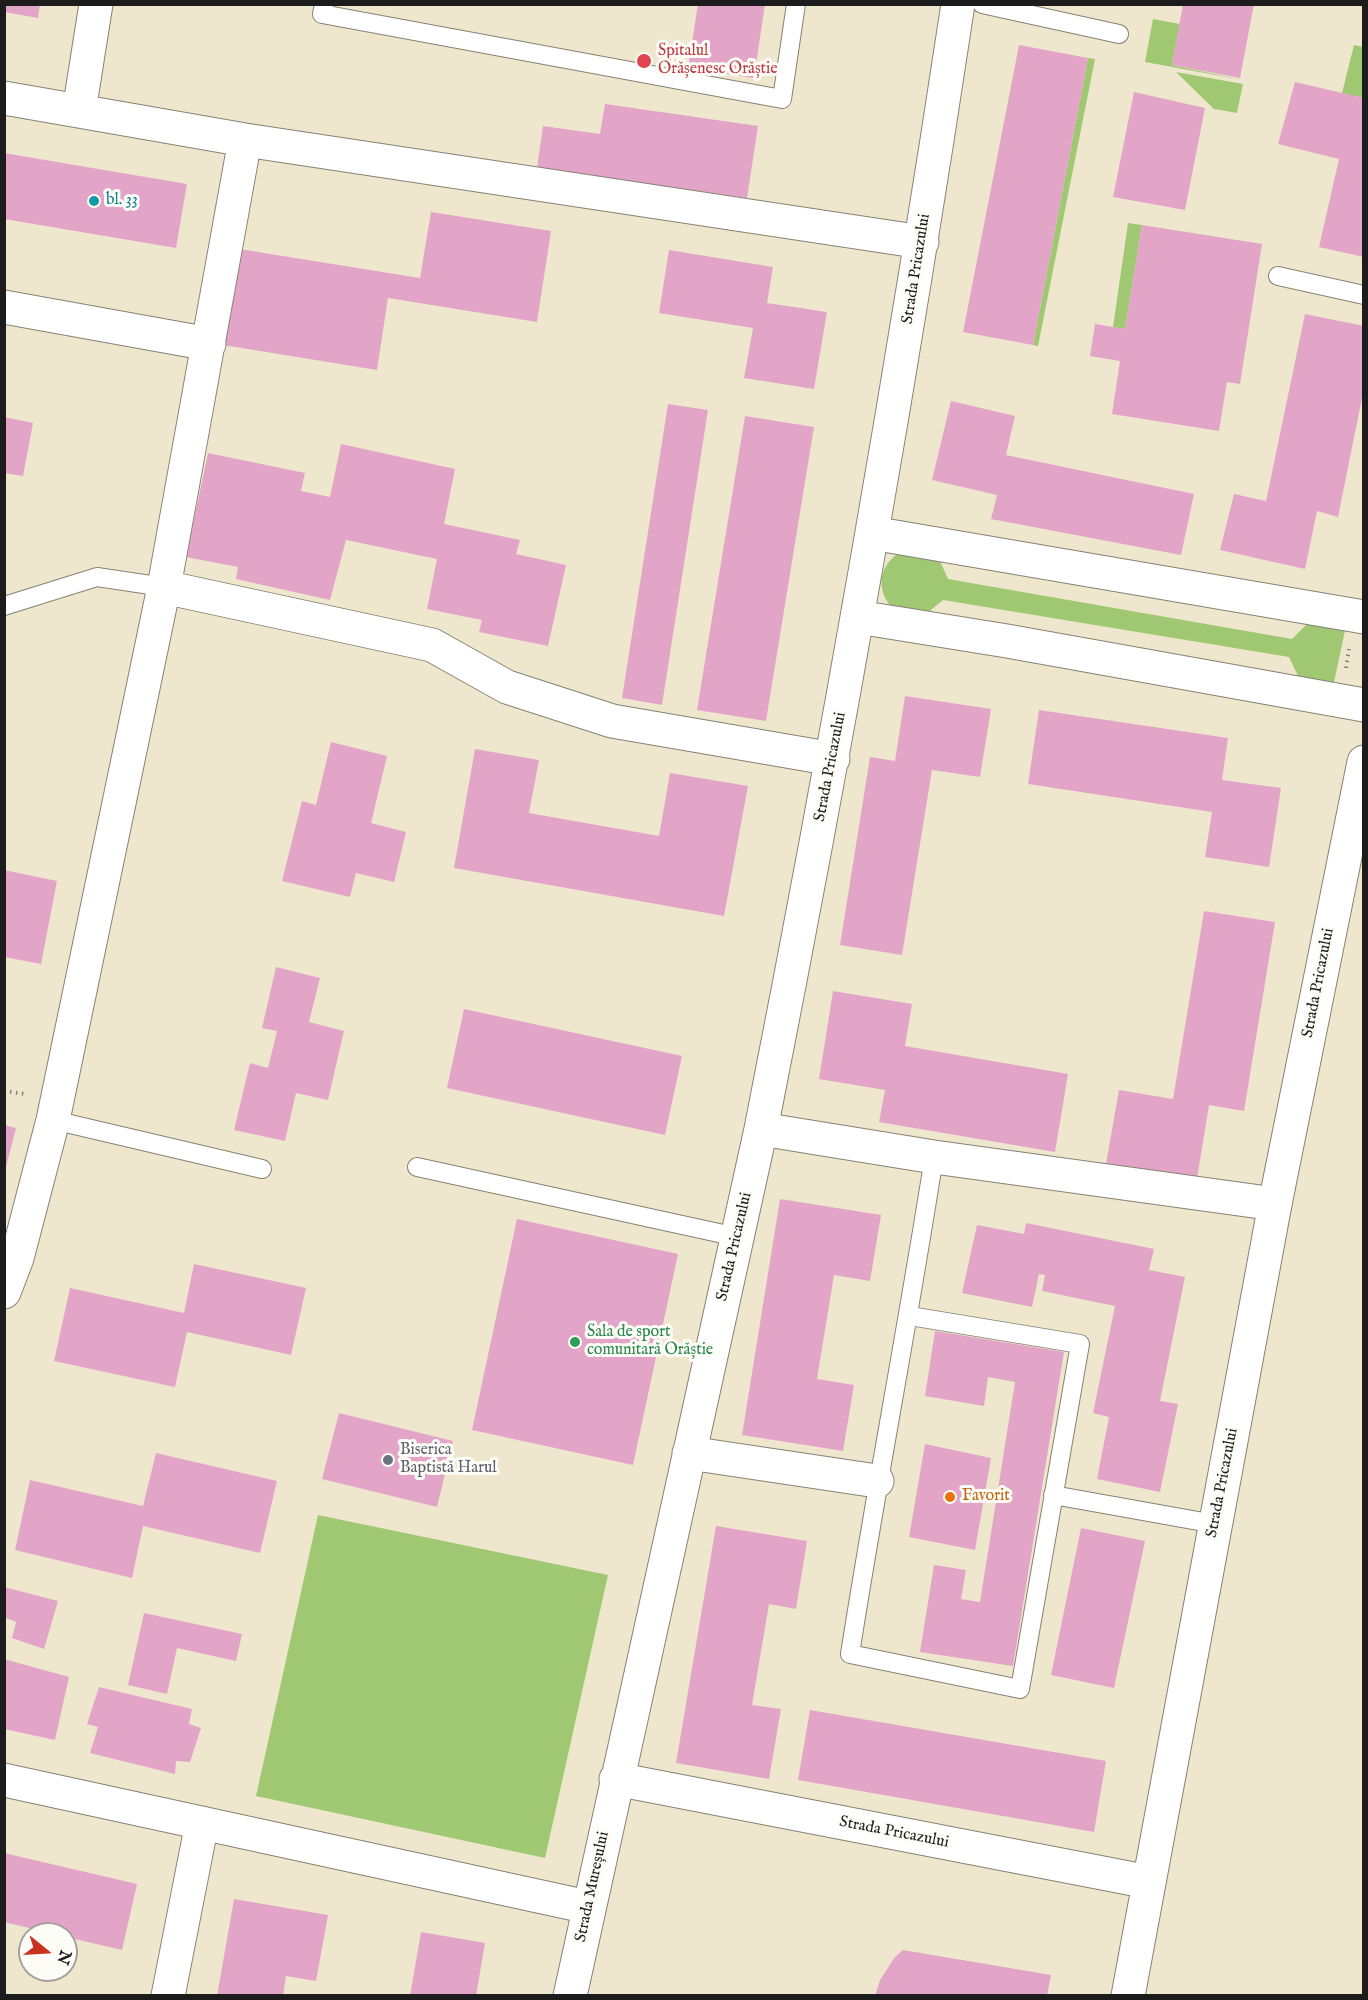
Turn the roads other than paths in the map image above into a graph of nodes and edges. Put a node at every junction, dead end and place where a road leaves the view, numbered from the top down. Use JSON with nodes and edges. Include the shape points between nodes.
{"nodes":[{"id":1,"x":96,"y":4,"type":"edge"},
{"id":2,"x":324,"y":4,"type":"edge"},
{"id":3,"x":796,"y":4,"type":"edge"},
{"id":4,"x":958,"y":4,"type":"edge"},
{"id":5,"x":982,"y":4,"type":"edge"},
{"id":6,"x":1119,"y":34,"type":"dead end"},
{"id":7,"x":4,"y":98,"type":"edge"},
{"id":8,"x":79,"y":111,"type":"junction"},
{"id":9,"x":246,"y":140,"type":"junction"},
{"id":10,"x":922,"y":242,"type":"junction"},
{"id":11,"x":1278,"y":276,"type":"dead end"},
{"id":12,"x":1364,"y":295,"type":"edge"},
{"id":13,"x":4,"y":307,"type":"edge"},
{"id":14,"x":209,"y":344,"type":"junction"},
{"id":15,"x":872,"y":533,"type":"junction"},
{"id":16,"x":164,"y":587,"type":"junction"},
{"id":17,"x":4,"y":606,"type":"edge"},
{"id":18,"x":858,"y":617,"type":"junction"},
{"id":19,"x":1357,"y":630,"type":"edge"},
{"id":20,"x":1364,"y":705,"type":"edge"},
{"id":21,"x":832,"y":759,"type":"junction"},
{"id":22,"x":1364,"y":762,"type":"edge"},
{"id":23,"x":54,"y":1120,"type":"junction"},
{"id":24,"x":761,"y":1129,"type":"junction"},
{"id":25,"x":933,"y":1157,"type":"junction"},
{"id":26,"x":417,"y":1167,"type":"dead end"},
{"id":27,"x":262,"y":1169,"type":"dead end"},
{"id":28,"x":1275,"y":1204,"type":"junction"},
{"id":29,"x":737,"y":1237,"type":"junction"},
{"id":30,"x":4,"y":1292,"type":"edge"},
{"id":31,"x":910,"y":1316,"type":"junction"},
{"id":32,"x":689,"y":1453,"type":"junction"},
{"id":33,"x":877,"y":1481,"type":"junction"},
{"id":34,"x":1053,"y":1495,"type":"junction"},
{"id":35,"x":1215,"y":1524,"type":"junction"},
{"id":36,"x":616,"y":1779,"type":"junction"},
{"id":37,"x":4,"y":1780,"type":"edge"},
{"id":38,"x":202,"y":1824,"type":"junction"},
{"id":39,"x":1149,"y":1882,"type":"junction"},
{"id":40,"x":588,"y":1907,"type":"junction"},
{"id":41,"x":168,"y":1995,"type":"edge"},
{"id":42,"x":570,"y":1995,"type":"edge"},
{"id":43,"x":1128,"y":1995,"type":"edge"}],
"edges":[{"from":1,"to":8,"type":"street"},
{"from":2,"to":3,"type":"lane","via":[[322,14],[782,99]]},
{"from":4,"to":10,"type":"street","name":"Strada Pricazului"},
{"from":5,"to":6,"type":"lane"},
{"from":7,"to":8,"type":"street"},
{"from":8,"to":9,"type":"street"},
{"from":9,"to":10,"type":"street"},
{"from":9,"to":14,"type":"street"},
{"from":10,"to":15,"type":"street","name":"Strada Pricazului"},
{"from":11,"to":12,"type":"lane"},
{"from":13,"to":14,"type":"street"},
{"from":14,"to":16,"type":"street"},
{"from":15,"to":18,"type":"street","name":"Strada Pricazului"},
{"from":15,"to":19,"type":"street"},
{"from":16,"to":17,"type":"lane","via":[[97,577]]},
{"from":16,"to":21,"type":"street","via":[[432,645],[507,687],[612,721]]},
{"from":16,"to":23,"type":"street"},
{"from":18,"to":20,"type":"street"},
{"from":18,"to":21,"type":"street","name":"Strada Pricazului"},
{"from":21,"to":24,"type":"street","name":"Strada Pricazului"},
{"from":22,"to":28,"type":"street","name":"Strada Pricazului"},
{"from":23,"to":27,"type":"lane"},
{"from":23,"to":30,"type":"street","via":[[18,1258]]},
{"from":24,"to":25,"type":"street"},
{"from":24,"to":29,"type":"street","name":"Strada Pricazului"},
{"from":25,"to":28,"type":"street"},
{"from":25,"to":31,"type":"lane"},
{"from":26,"to":29,"type":"lane"},
{"from":28,"to":35,"type":"street","name":"Strada Pricazului"},
{"from":29,"to":32,"type":"street","name":"Strada Pricazului"},
{"from":31,"to":33,"type":"lane"},
{"from":31,"to":34,"type":"lane","via":[[1080,1344]]},
{"from":32,"to":33,"type":"street"},
{"from":32,"to":36,"type":"street","name":"Strada Pricazului"},
{"from":33,"to":34,"type":"lane","via":[[850,1654],[1020,1689]]},
{"from":34,"to":35,"type":"lane"},
{"from":35,"to":39,"type":"street","name":"Strada Pricazului"},
{"from":36,"to":39,"type":"street","name":"Strada Pricazului"},
{"from":36,"to":40,"type":"street","name":"Strada Mureșului"},
{"from":37,"to":38,"type":"street"},
{"from":38,"to":40,"type":"street"},
{"from":38,"to":41,"type":"street"},
{"from":39,"to":43,"type":"street"},
{"from":40,"to":42,"type":"street","name":"Strada Mureșului"}]}
